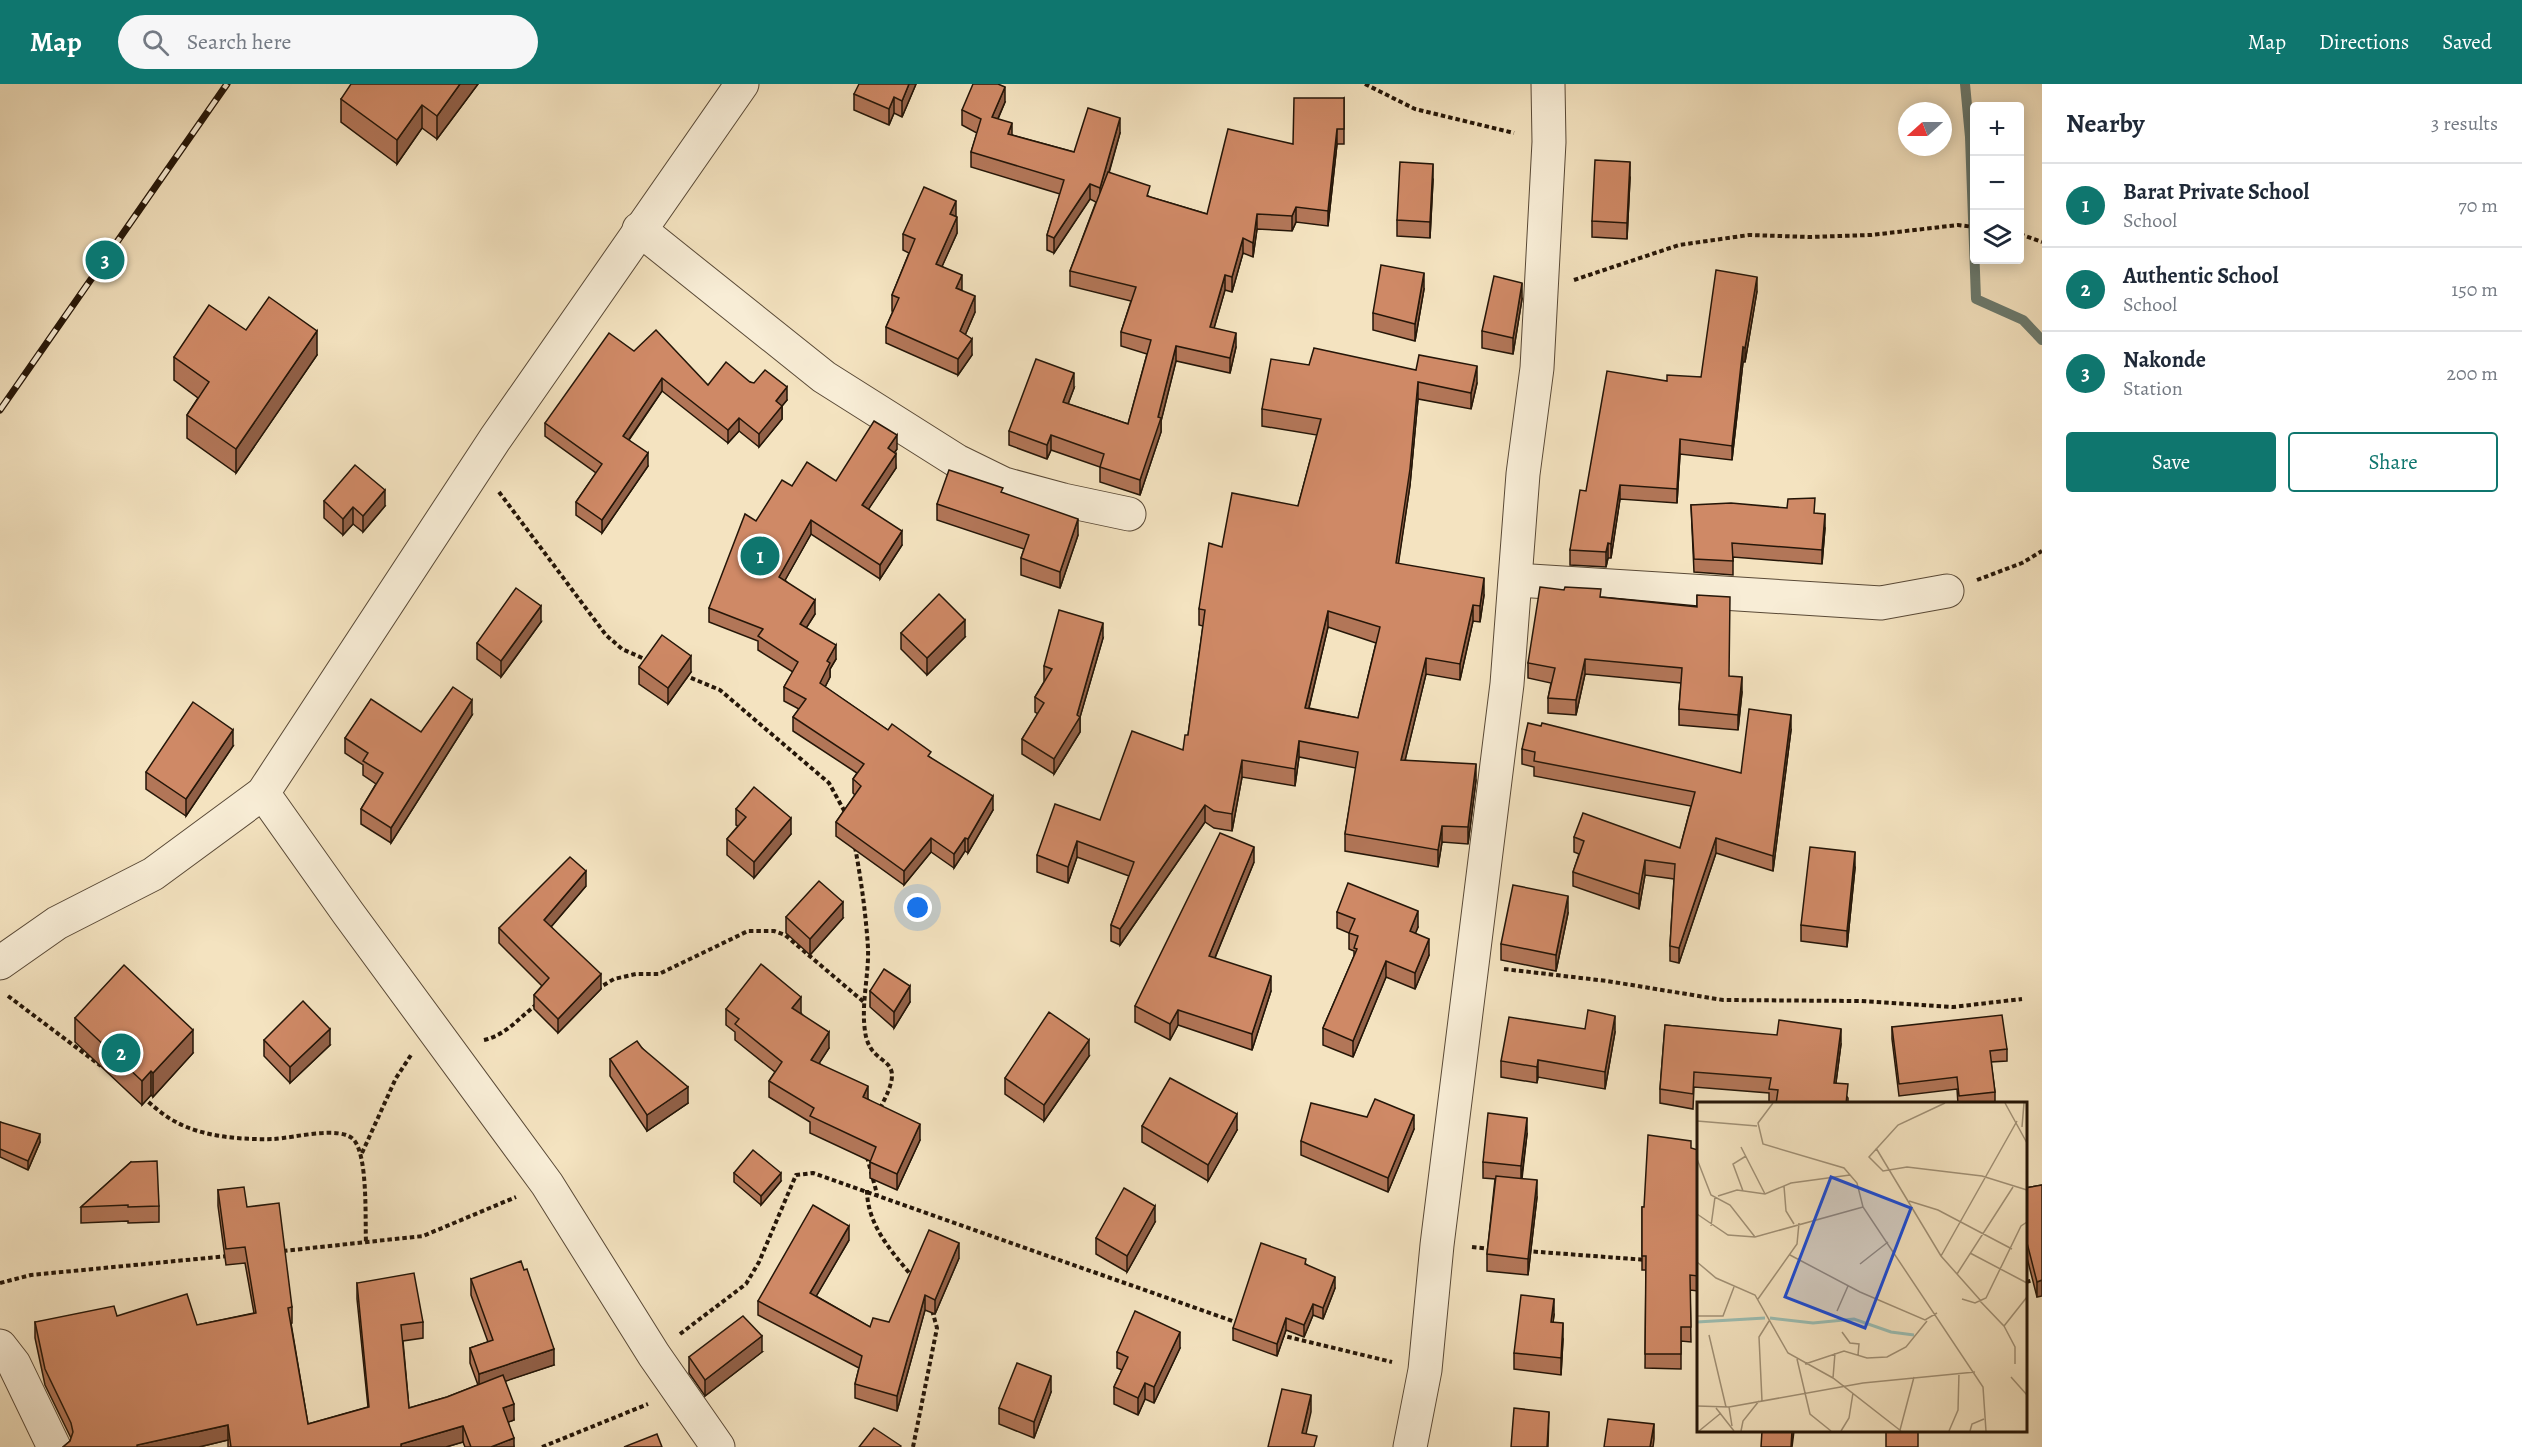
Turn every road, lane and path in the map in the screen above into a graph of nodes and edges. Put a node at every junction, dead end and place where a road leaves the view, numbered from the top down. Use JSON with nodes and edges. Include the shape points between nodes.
{"nodes":[{"id":1,"x":742,"y":84,"type":"edge"},
{"id":2,"x":1365,"y":84,"type":"edge"},
{"id":3,"x":1548,"y":84,"type":"edge"},
{"id":4,"x":1549,"y":142,"type":"junction"},
{"id":5,"x":1970,"y":226,"type":"edge"},
{"id":6,"x":639,"y":230,"type":"junction"},
{"id":7,"x":2024,"y":236,"type":"edge"},
{"id":8,"x":2042,"y":242,"type":"edge"},
{"id":9,"x":1541,"y":292,"type":"junction"},
{"id":10,"x":479,"y":464,"type":"junction"},
{"id":11,"x":1129,"y":514,"type":"dead end"},
{"id":12,"x":2042,"y":551,"type":"edge"},
{"id":13,"x":1516,"y":580,"type":"junction"},
{"id":14,"x":1947,"y":591,"type":"joint"},
{"id":15,"x":657,"y":665,"type":"edge"},
{"id":16,"x":679,"y":673,"type":"edge"},
{"id":17,"x":263,"y":793,"type":"junction"},
{"id":18,"x":849,"y":820,"type":"edge"},
{"id":19,"x":854,"y":840,"type":"edge"},
{"id":20,"x":0,"y":963,"type":"edge"},
{"id":21,"x":1471,"y":964,"type":"junction"},
{"id":22,"x":0,"y":990,"type":"edge"},
{"id":23,"x":590,"y":994,"type":"edge"},
{"id":24,"x":2022,"y":999,"type":"dead end"},
{"id":25,"x":540,"y":1003,"type":"edge"},
{"id":26,"x":866,"y":1003,"type":"junction"},
{"id":27,"x":441,"y":1042,"type":"junction"},
{"id":28,"x":110,"y":1073,"type":"edge"},
{"id":29,"x":137,"y":1094,"type":"edge"},
{"id":30,"x":876,"y":1116,"type":"edge"},
{"id":31,"x":866,"y":1151,"type":"edge"},
{"id":32,"x":362,"y":1154,"type":"junction"},
{"id":33,"x":546,"y":1184,"type":"junction"},
{"id":34,"x":867,"y":1190,"type":"junction"},
{"id":35,"x":877,"y":1194,"type":"junction"},
{"id":36,"x":366,"y":1243,"type":"junction"},
{"id":37,"x":1437,"y":1245,"type":"junction"},
{"id":38,"x":1497,"y":1249,"type":"edge"},
{"id":39,"x":1520,"y":1251,"type":"edge"},
{"id":40,"x":273,"y":1252,"type":"edge"},
{"id":41,"x":238,"y":1255,"type":"edge"},
{"id":42,"x":1651,"y":1261,"type":"edge"},
{"id":43,"x":2042,"y":1278,"type":"edge"},
{"id":44,"x":916,"y":1281,"type":"edge"},
{"id":45,"x":2027,"y":1282,"type":"edge"},
{"id":46,"x":0,"y":1283,"type":"edge"},
{"id":47,"x":928,"y":1300,"type":"edge"},
{"id":48,"x":1244,"y":1324,"type":"edge"},
{"id":49,"x":1275,"y":1334,"type":"edge"},
{"id":50,"x":0,"y":1346,"type":"edge"},
{"id":51,"x":654,"y":1355,"type":"junction"},
{"id":52,"x":1425,"y":1370,"type":"junction"},
{"id":53,"x":680,"y":1392,"type":"junction"},
{"id":54,"x":54,"y":1447,"type":"edge"},
{"id":55,"x":542,"y":1447,"type":"edge"},
{"id":56,"x":718,"y":1447,"type":"edge"},
{"id":57,"x":913,"y":1447,"type":"edge"},
{"id":58,"x":1410,"y":1447,"type":"edge"}],
"edges":[{"from":1,"to":6,"type":"street"},
{"from":2,"to":4,"type":"path","via":[[1415,109]]},
{"from":3,"to":4,"type":"street"},
{"from":4,"to":9,"type":"street"},
{"from":5,"to":9,"type":"path","via":[[1861,236],[1749,236],[1679,245]]},
{"from":6,"to":10,"type":"street"},
{"from":6,"to":11,"type":"street","via":[[824,377],[957,461],[1004,484]]},
{"from":7,"to":8,"type":"path"},
{"from":9,"to":13,"type":"street","via":[[1538,368]]},
{"from":10,"to":15,"type":"path","via":[[606,635],[622,649]]},
{"from":10,"to":17,"type":"street"},
{"from":12,"to":14,"type":"path"},
{"from":13,"to":14,"type":"street","via":[[1881,603]]},
{"from":13,"to":21,"type":"street","via":[[1507,684]]},
{"from":16,"to":18,"type":"path","via":[[720,690],[829,783]]},
{"from":17,"to":20,"type":"street","via":[[153,874],[57,923]]},
{"from":17,"to":27,"type":"street"},
{"from":19,"to":26,"type":"path","via":[[868,948]]},
{"from":21,"to":24,"type":"path","via":[[1724,1000],[1861,1001],[1953,1007]]},
{"from":21,"to":37,"type":"street"},
{"from":22,"to":28,"type":"path"},
{"from":23,"to":26,"type":"path","via":[[614,979],[659,974],[748,932],[762,930],[785,935]]},
{"from":25,"to":27,"type":"path","via":[[495,1037]]},
{"from":26,"to":30,"type":"path","via":[[864,1029],[868,1042],[893,1074],[891,1090]]},
{"from":27,"to":32,"type":"path","via":[[419,1047],[402,1065]]},
{"from":27,"to":33,"type":"street"},
{"from":29,"to":32,"type":"path","via":[[190,1129],[260,1138],[332,1132],[353,1138]]},
{"from":31,"to":35,"type":"path"},
{"from":32,"to":36,"type":"path"},
{"from":33,"to":36,"type":"path","via":[[432,1233]]},
{"from":33,"to":51,"type":"street"},
{"from":34,"to":35,"type":"path"},
{"from":34,"to":44,"type":"path","via":[[867,1205],[882,1238]]},
{"from":34,"to":51,"type":"path","via":[[821,1174],[796,1175],[746,1284]]},
{"from":35,"to":48,"type":"path"},
{"from":36,"to":40,"type":"path"},
{"from":37,"to":38,"type":"path"},
{"from":37,"to":52,"type":"street"},
{"from":39,"to":42,"type":"path"},
{"from":41,"to":46,"type":"path","via":[[31,1275]]},
{"from":43,"to":45,"type":"path"},
{"from":47,"to":57,"type":"path","via":[[937,1328]]},
{"from":49,"to":52,"type":"path"},
{"from":50,"to":54,"type":"street","via":[[14,1364]]},
{"from":51,"to":53,"type":"street"},
{"from":52,"to":58,"type":"street"},
{"from":53,"to":55,"type":"path"},
{"from":53,"to":56,"type":"street"}]}
